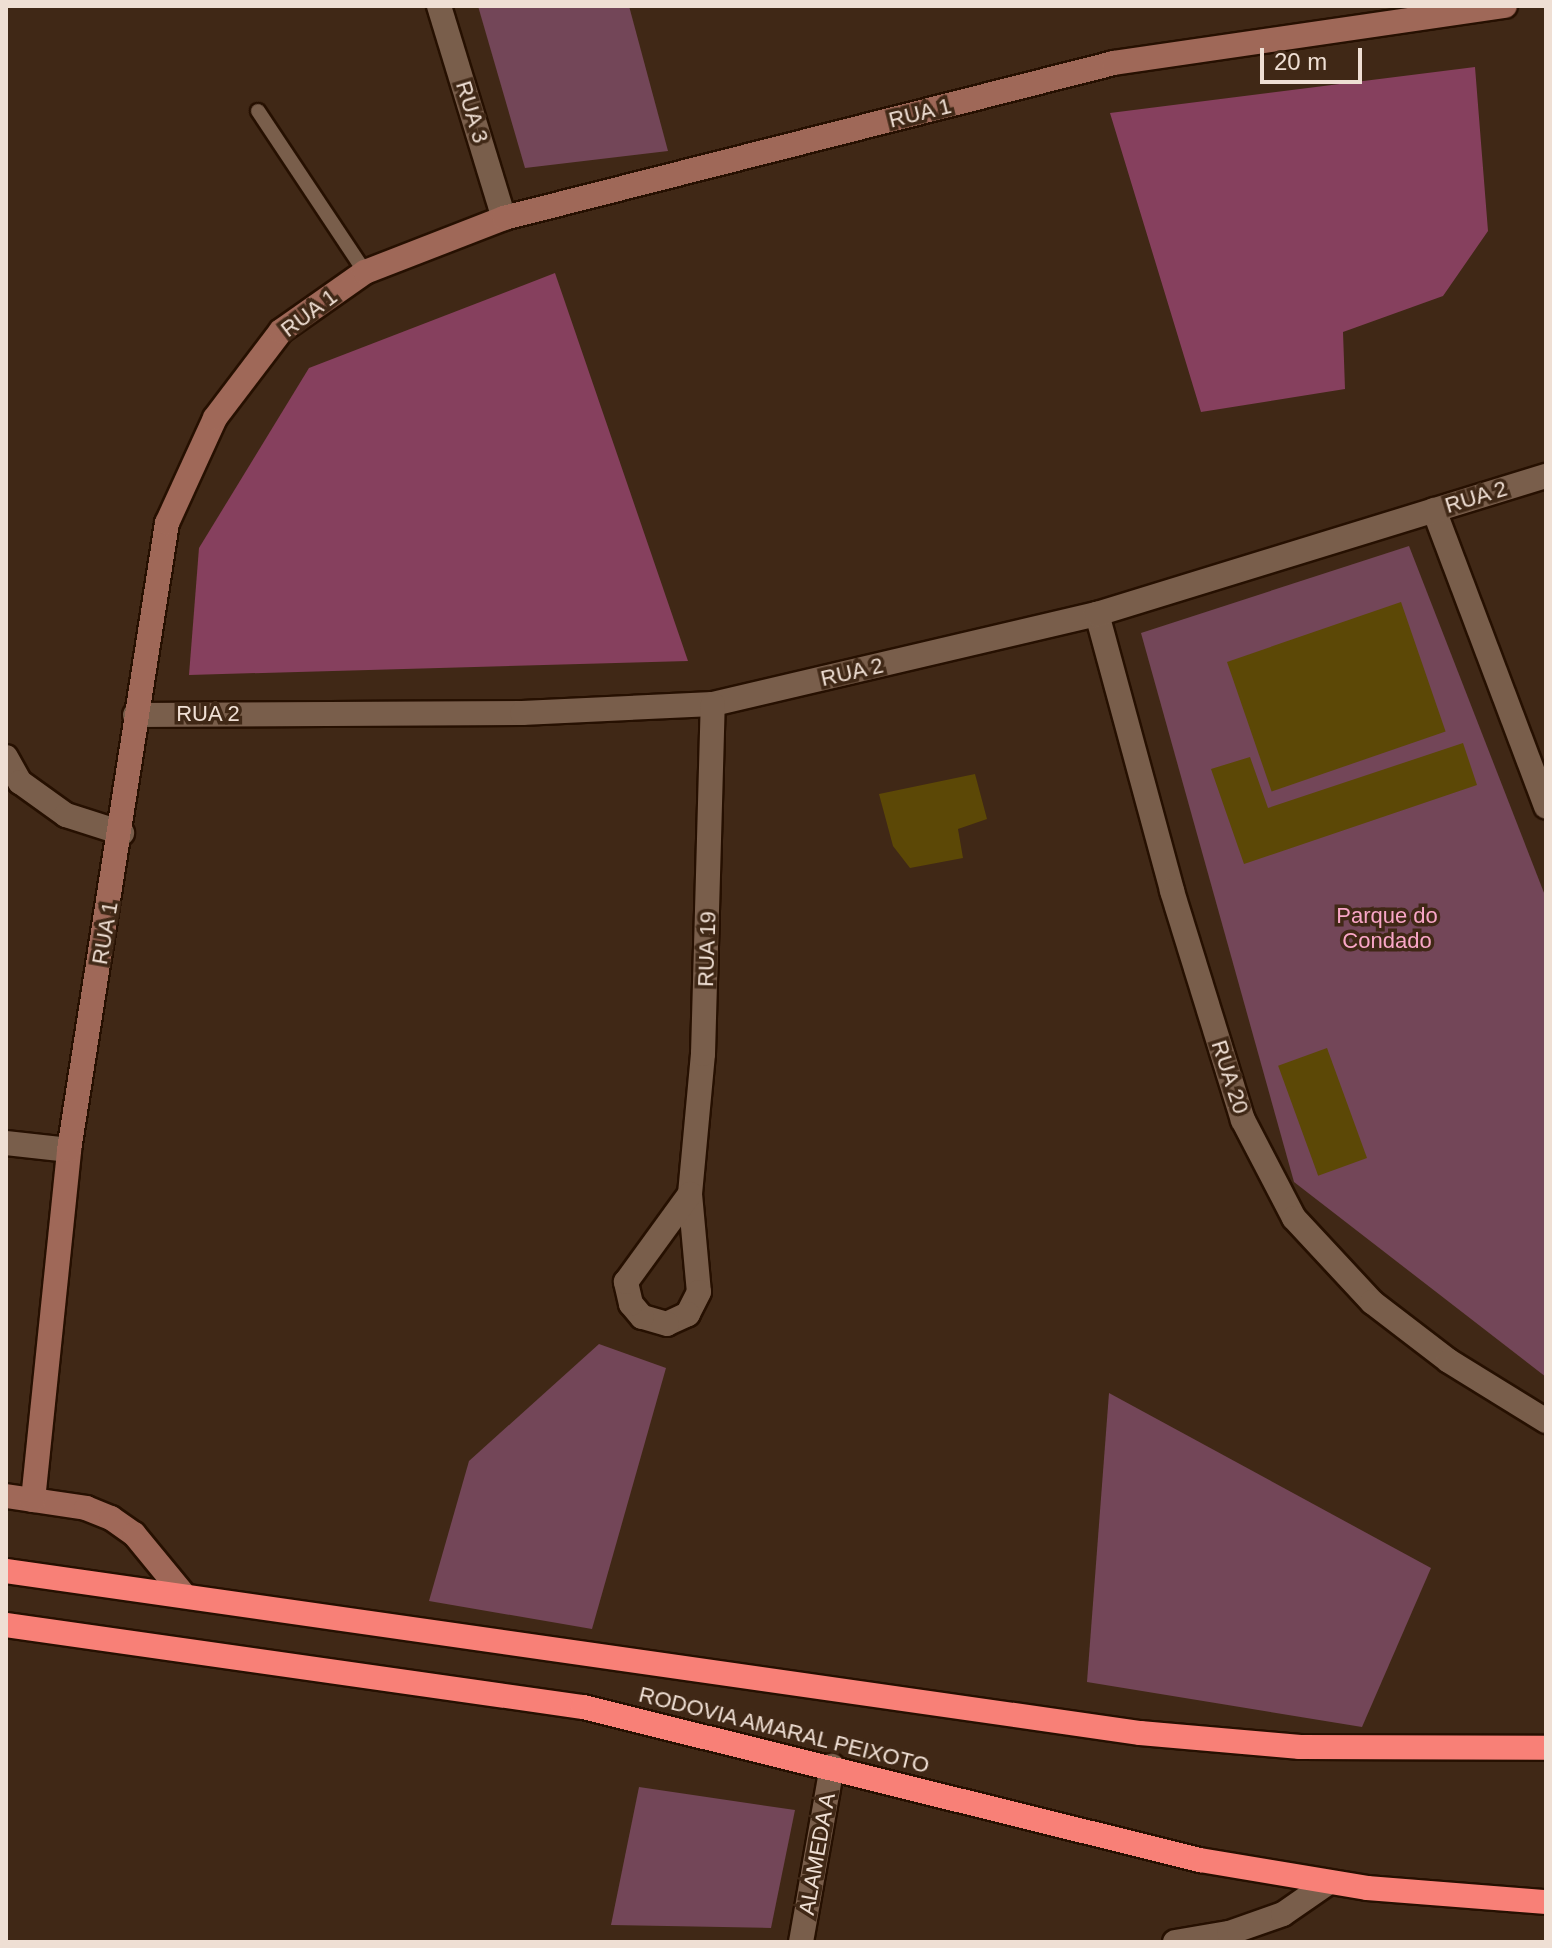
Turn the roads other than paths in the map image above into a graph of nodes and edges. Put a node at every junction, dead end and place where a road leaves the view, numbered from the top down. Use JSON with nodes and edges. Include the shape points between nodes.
{"nodes":[{"id":1,"x":439,"y":6,"type":"edge"},
{"id":2,"x":1505,"y":6,"type":"edge"},
{"id":3,"x":258,"y":111,"type":"dead end"},
{"id":4,"x":504,"y":218,"type":"junction"},
{"id":5,"x":365,"y":272,"type":"junction"},
{"id":6,"x":1546,"y":476,"type":"edge"},
{"id":7,"x":1434,"y":510,"type":"junction"},
{"id":8,"x":1097,"y":614,"type":"junction"},
{"id":9,"x":713,"y":704,"type":"junction"},
{"id":10,"x":135,"y":715,"type":"junction"},
{"id":11,"x":6,"y":757,"type":"edge"},
{"id":12,"x":1546,"y":807,"type":"edge"},
{"id":13,"x":122,"y":833,"type":"junction"},
{"id":14,"x":6,"y":1143,"type":"edge"},
{"id":15,"x":69,"y":1150,"type":"junction"},
{"id":16,"x":690,"y":1194,"type":"junction"},
{"id":17,"x":1546,"y":1421,"type":"edge"},
{"id":18,"x":6,"y":1496,"type":"edge"},
{"id":19,"x":33,"y":1500,"type":"junction"},
{"id":20,"x":6,"y":1571,"type":"edge"},
{"id":21,"x":185,"y":1596,"type":"junction"},
{"id":22,"x":6,"y":1625,"type":"edge"},
{"id":23,"x":1546,"y":1748,"type":"edge"},
{"id":24,"x":832,"y":1766,"type":"junction"},
{"id":25,"x":1329,"y":1882,"type":"junction"},
{"id":26,"x":1546,"y":1902,"type":"edge"},
{"id":27,"x":801,"y":1942,"type":"edge"},
{"id":28,"x":1175,"y":1942,"type":"edge"}],
"edges":[{"from":1,"to":4,"type":"street","name":"RUA 3"},
{"from":2,"to":4,"type":"street","name":"RUA 1","via":[[1114,63]]},
{"from":3,"to":5,"type":"lane"},
{"from":4,"to":5,"type":"street","name":"RUA 1"},
{"from":5,"to":10,"type":"street","name":"RUA 1","via":[[281,331],[215,418],[167,523]]},
{"from":6,"to":7,"type":"street","name":"RUA 2"},
{"from":7,"to":8,"type":"street","name":"RUA 2"},
{"from":7,"to":12,"type":"street"},
{"from":8,"to":9,"type":"street","name":"RUA 2"},
{"from":8,"to":17,"type":"street","name":"RUA 20","via":[[1172,891],[1243,1120],[1294,1218],[1372,1302],[1449,1361]]},
{"from":9,"to":10,"type":"street","name":"RUA 2","via":[[522,713]]},
{"from":9,"to":16,"type":"street","name":"RUA 19","via":[[703,1054]]},
{"from":10,"to":13,"type":"street","name":"RUA 1"},
{"from":11,"to":13,"type":"street","via":[[20,782],[66,815]]},
{"from":13,"to":15,"type":"street","name":"RUA 1"},
{"from":14,"to":15,"type":"street"},
{"from":15,"to":19,"type":"street","name":"RUA 1"},
{"from":16,"to":16,"type":"street","name":"RUA 19","via":[[699,1292],[688,1314],[667,1324],[642,1317],[631,1304],[626,1282]]},
{"from":18,"to":19,"type":"street"},
{"from":19,"to":21,"type":"street","via":[[86,1508],[111,1518],[134,1534]]},
{"from":20,"to":21,"type":"highway","name":"RODOVIA AMARAL PEIXOTO"},
{"from":21,"to":23,"type":"highway","name":"RODOVIA AMARAL PEIXOTO","via":[[1140,1733],[1300,1747]]},
{"from":22,"to":24,"type":"highway","name":"RODOVIA AMARAL PEIXOTO","via":[[569,1705]]},
{"from":24,"to":25,"type":"highway","name":"RODOVIA AMARAL PEIXOTO","via":[[1061,1829]]},
{"from":24,"to":27,"type":"street","name":"ALAMEDA A"},
{"from":25,"to":26,"type":"highway","name":"RODOVIA AMARAL PEIXOTO"},
{"from":25,"to":28,"type":"street","via":[[1283,1914],[1229,1933]]}]}
